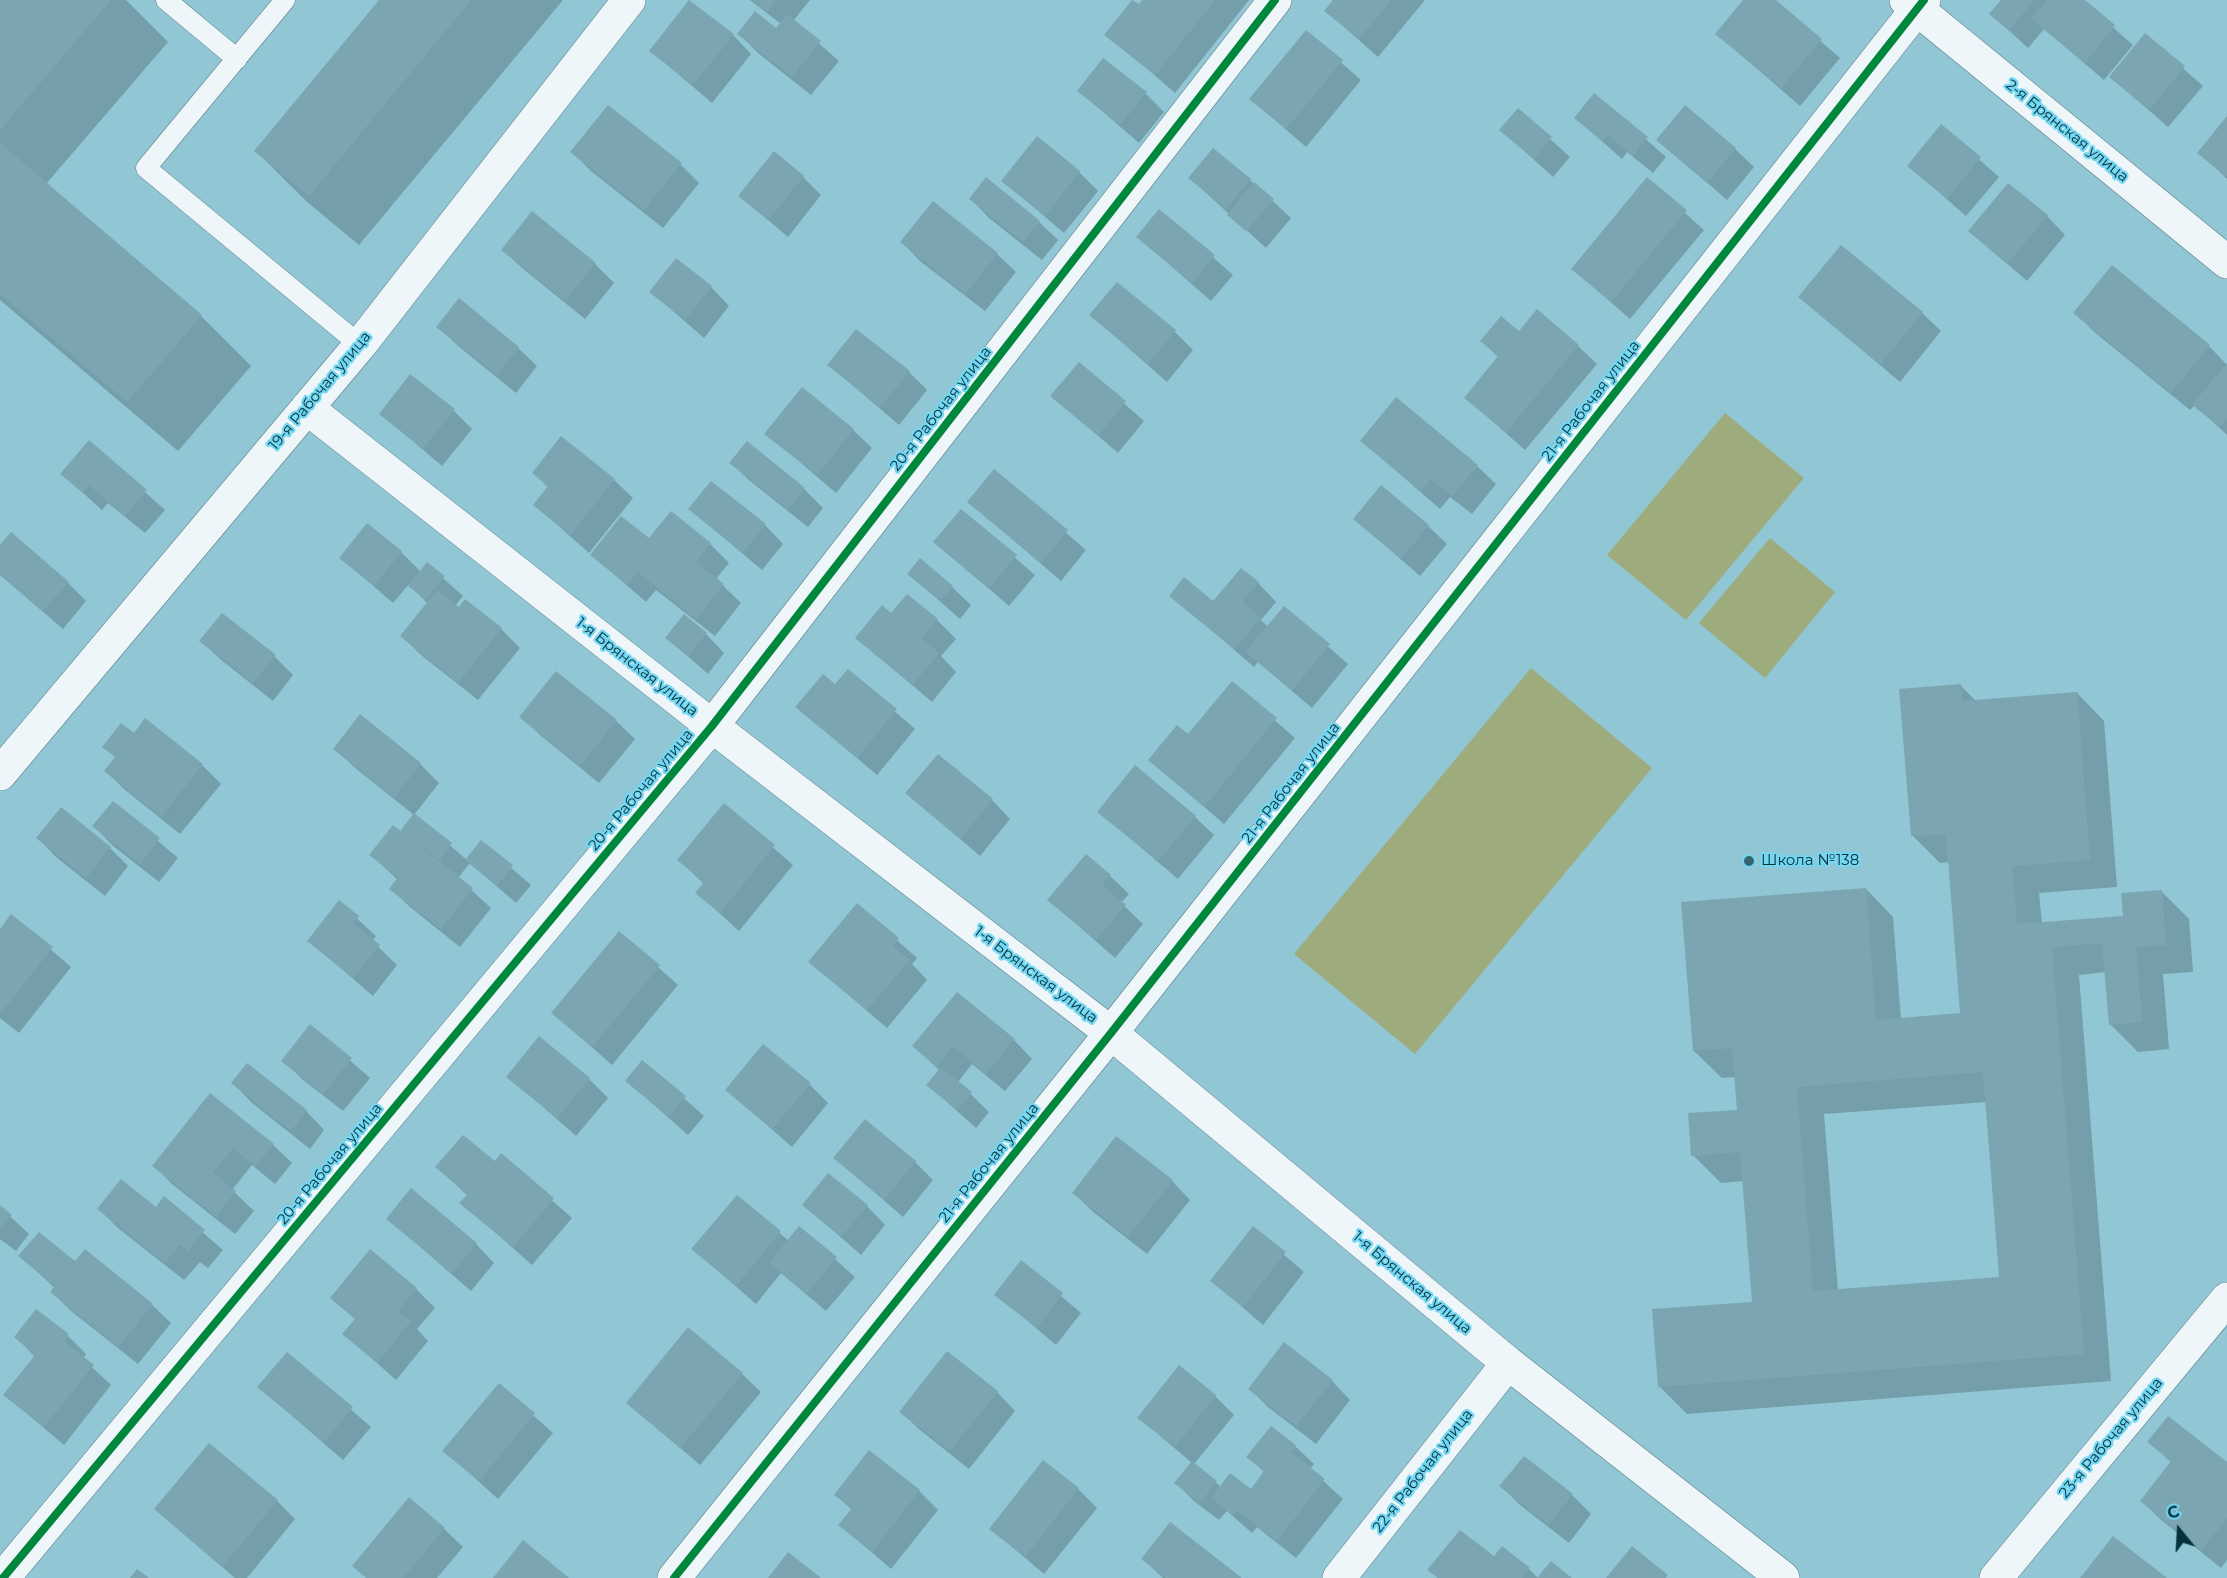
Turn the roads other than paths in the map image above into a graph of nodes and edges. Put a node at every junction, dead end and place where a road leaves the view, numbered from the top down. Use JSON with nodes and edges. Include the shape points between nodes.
{"nodes":[{"id":1,"x":166,"y":0,"type":"edge"},
{"id":2,"x":285,"y":0,"type":"edge"},
{"id":3,"x":629,"y":0,"type":"edge"},
{"id":4,"x":1275,"y":0,"type":"edge"},
{"id":5,"x":1916,"y":3,"type":"edge"},
{"id":6,"x":237,"y":59,"type":"junction"},
{"id":7,"x":2227,"y":262,"type":"edge"},
{"id":8,"x":360,"y":345,"type":"junction"},
{"id":9,"x":307,"y":408,"type":"junction"},
{"id":10,"x":712,"y":726,"type":"junction"},
{"id":11,"x":0,"y":774,"type":"edge"},
{"id":12,"x":1111,"y":1033,"type":"junction"},
{"id":13,"x":2227,"y":1299,"type":"edge"},
{"id":14,"x":1508,"y":1363,"type":"junction"},
{"id":15,"x":3,"y":1578,"type":"edge"},
{"id":16,"x":674,"y":1578,"type":"edge"},
{"id":17,"x":1339,"y":1578,"type":"edge"},
{"id":18,"x":1783,"y":1578,"type":"edge"},
{"id":19,"x":1996,"y":1578,"type":"edge"}],
"edges":[{"from":1,"to":6,"type":"lane"},
{"from":2,"to":6,"type":"lane"},
{"from":3,"to":8,"type":"street","name":"19-я Рабочая улица"},
{"from":4,"to":10,"type":"street","name":"20-я Рабочая улица"},
{"from":5,"to":7,"type":"street","name":"2-я Брянская улица"},
{"from":5,"to":12,"type":"street","name":"21-я Рабочая улица"},
{"from":6,"to":8,"type":"lane","via":[[146,168]]},
{"from":8,"to":9,"type":"street","name":"19-я Рабочая улица"},
{"from":9,"to":10,"type":"street","name":"1-я Брянская улица"},
{"from":9,"to":11,"type":"street","name":"19-я Рабочая улица"},
{"from":10,"to":12,"type":"street","name":"1-я Брянская улица"},
{"from":10,"to":15,"type":"street","name":"20-я Рабочая улица"},
{"from":12,"to":14,"type":"street","name":"1-я Брянская улица"},
{"from":12,"to":16,"type":"street","name":"21-я Рабочая улица"},
{"from":13,"to":19,"type":"street","name":"23-я Рабочая улица"},
{"from":14,"to":17,"type":"street","name":"22-я Рабочая улица"},
{"from":14,"to":18,"type":"street","name":"1-я Брянская улица"}]}
